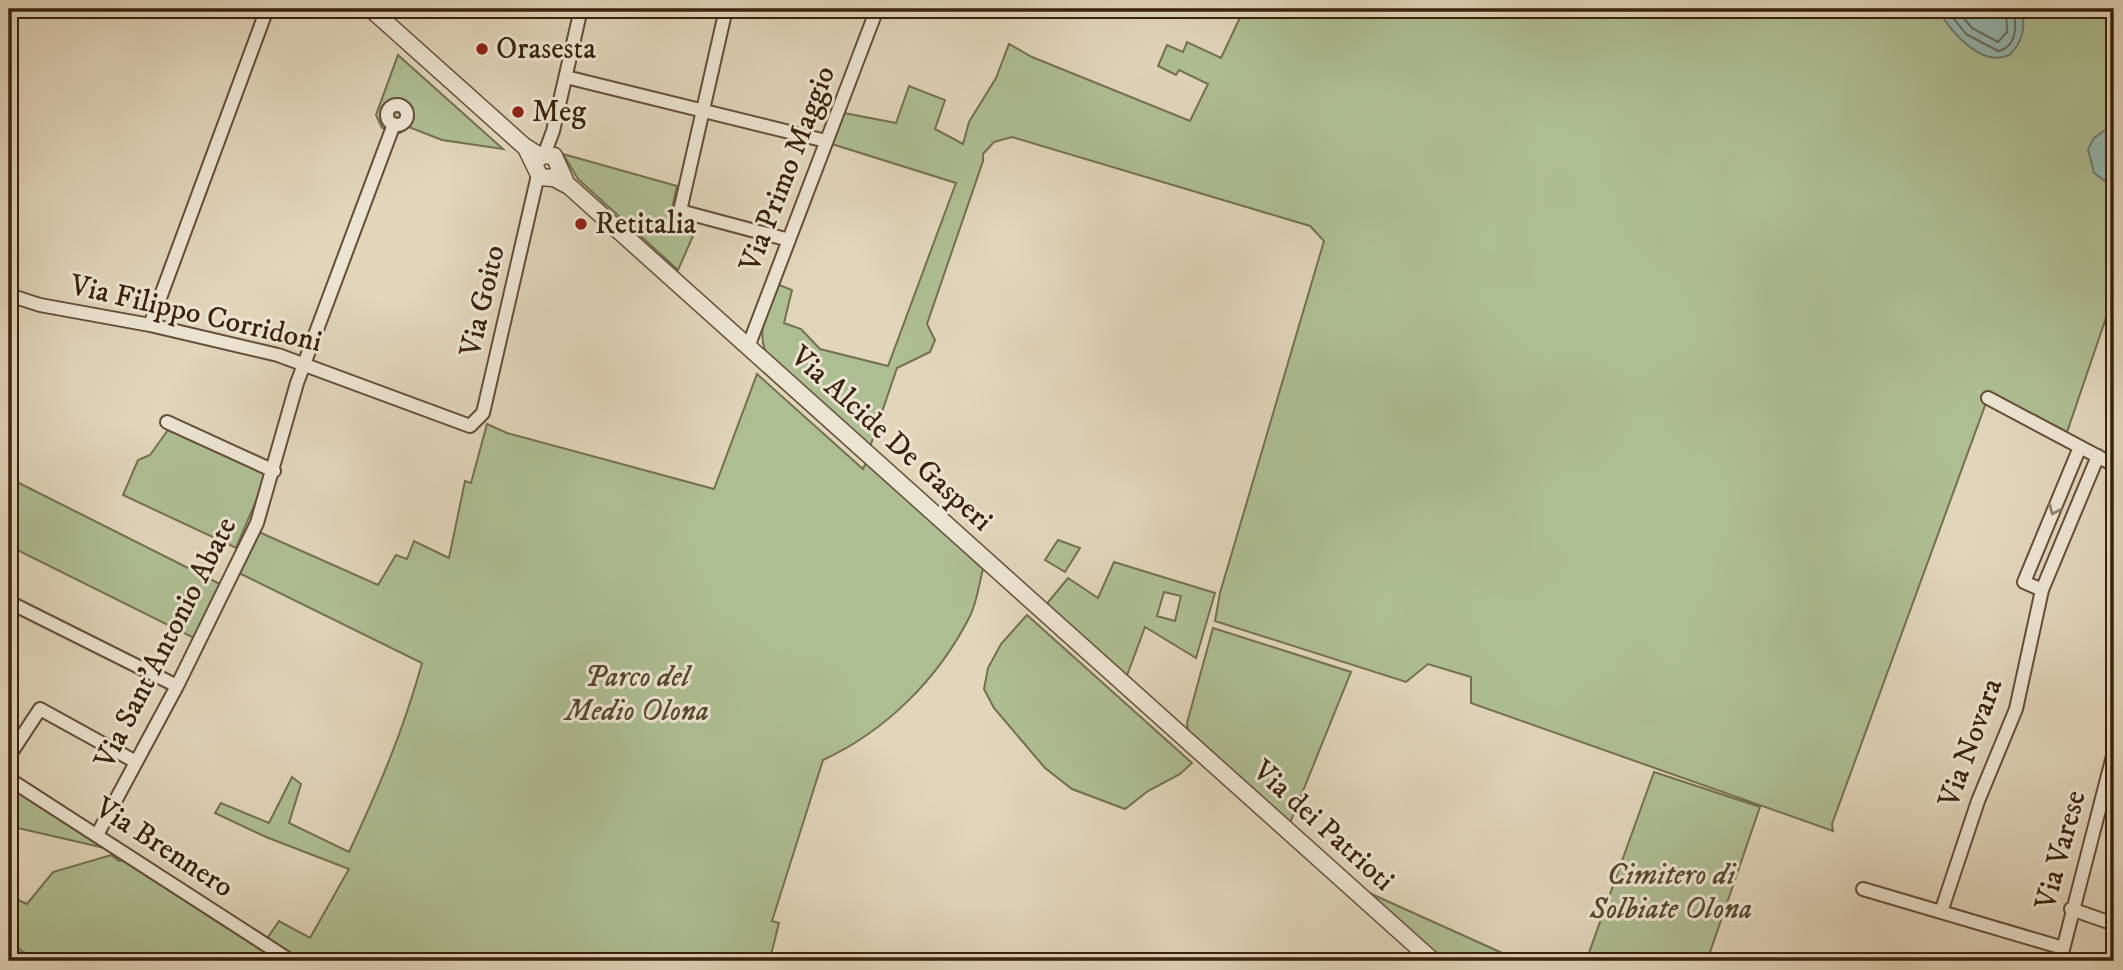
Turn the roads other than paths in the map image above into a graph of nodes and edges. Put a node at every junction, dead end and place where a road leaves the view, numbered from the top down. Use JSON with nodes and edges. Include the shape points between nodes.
{"nodes":[{"id":1,"x":267,"y":9,"type":"edge"},
{"id":2,"x":371,"y":9,"type":"edge"},
{"id":3,"x":581,"y":9,"type":"edge"},
{"id":4,"x":726,"y":9,"type":"edge"},
{"id":5,"x":877,"y":9,"type":"edge"},
{"id":6,"x":566,"y":77,"type":"junction"},
{"id":7,"x":702,"y":111,"type":"junction"},
{"id":8,"x":394,"y":124,"type":"dead end"},
{"id":9,"x":826,"y":141,"type":"junction"},
{"id":10,"x":549,"y":169,"type":"junction"},
{"id":11,"x":789,"y":240,"type":"junction"},
{"id":12,"x":9,"y":295,"type":"edge"},
{"id":13,"x":150,"y":325,"type":"junction"},
{"id":14,"x":748,"y":347,"type":"junction"},
{"id":15,"x":306,"y":363,"type":"junction"},
{"id":16,"x":1988,"y":398,"type":"dead end"},
{"id":17,"x":483,"y":413,"type":"joint"},
{"id":18,"x":167,"y":422,"type":"dead end"},
{"id":19,"x":2080,"y":447,"type":"junction"},
{"id":20,"x":2098,"y":456,"type":"junction"},
{"id":21,"x":2114,"y":465,"type":"edge"},
{"id":22,"x":274,"y":471,"type":"junction"},
{"id":23,"x":2042,"y":590,"type":"junction"},
{"id":24,"x":9,"y":602,"type":"edge"},
{"id":25,"x":177,"y":686,"type":"junction"},
{"id":26,"x":1176,"y":732,"type":"joint"},
{"id":27,"x":2114,"y":752,"type":"edge"},
{"id":28,"x":9,"y":756,"type":"edge"},
{"id":29,"x":136,"y":762,"type":"junction"},
{"id":30,"x":9,"y":779,"type":"edge"},
{"id":31,"x":97,"y":835,"type":"junction"},
{"id":32,"x":1863,"y":889,"type":"dead end"},
{"id":33,"x":2071,"y":909,"type":"junction"},
{"id":34,"x":1941,"y":912,"type":"junction"},
{"id":35,"x":2114,"y":924,"type":"edge"},
{"id":36,"x":2061,"y":955,"type":"edge"},
{"id":37,"x":291,"y":961,"type":"edge"},
{"id":38,"x":1433,"y":961,"type":"edge"}],
"edges":[{"from":1,"to":13,"type":"street"},
{"from":2,"to":10,"type":"street","name":"Via Alcide De Gasperi"},
{"from":3,"to":6,"type":"street","name":"Via Goito"},
{"from":4,"to":7,"type":"street"},
{"from":5,"to":9,"type":"street","name":"Via Primo Maggio"},
{"from":6,"to":7,"type":"street"},
{"from":6,"to":10,"type":"street","name":"Via Goito"},
{"from":7,"to":9,"type":"street"},
{"from":7,"to":11,"type":"street","via":[[680,211]]},
{"from":8,"to":15,"type":"street","name":"Via Sant'Antonio Abate"},
{"from":9,"to":11,"type":"street","name":"Via Primo Maggio"},
{"from":10,"to":14,"type":"street","name":"Via Alcide De Gasperi"},
{"from":10,"to":17,"type":"street","name":"Via Goito","via":[[534,201]]},
{"from":11,"to":14,"type":"street","name":"Via Primo Maggio"},
{"from":12,"to":13,"type":"street","name":"Via Filippo Corridoni"},
{"from":13,"to":15,"type":"street","name":"Via Filippo Corridoni"},
{"from":14,"to":26,"type":"street","name":"Via Alcide De Gasperi"},
{"from":15,"to":17,"type":"street","name":"Via Filippo Corridoni","via":[[465,425],[477,422]]},
{"from":15,"to":22,"type":"street","name":"Via Sant'Antonio Abate"},
{"from":16,"to":19,"type":"street"},
{"from":18,"to":22,"type":"street"},
{"from":19,"to":20,"type":"street"},
{"from":19,"to":23,"type":"street","one_way":true,"via":[[2024,582]]},
{"from":20,"to":21,"type":"street"},
{"from":20,"to":23,"type":"street","name":"Via Novara"},
{"from":22,"to":25,"type":"street","name":"Via Sant'Antonio Abate","via":[[257,523]]},
{"from":23,"to":34,"type":"street","name":"Via Novara","via":[[2016,709],[1978,801]]},
{"from":24,"to":25,"type":"street"},
{"from":25,"to":29,"type":"street","name":"Via Sant'Antonio Abate"},
{"from":26,"to":38,"type":"street","name":"Via dei Patrioti"},
{"from":27,"to":33,"type":"street","name":"Via Varese"},
{"from":28,"to":29,"type":"street","via":[[40,709]]},
{"from":29,"to":31,"type":"street","name":"Via Sant'Antonio Abate"},
{"from":30,"to":31,"type":"street","name":"Via Brennero"},
{"from":31,"to":37,"type":"street","name":"Via Brennero"},
{"from":32,"to":34,"type":"street"},
{"from":33,"to":35,"type":"street"},
{"from":33,"to":36,"type":"street","name":"Via Varese"},
{"from":34,"to":36,"type":"street"}]}
